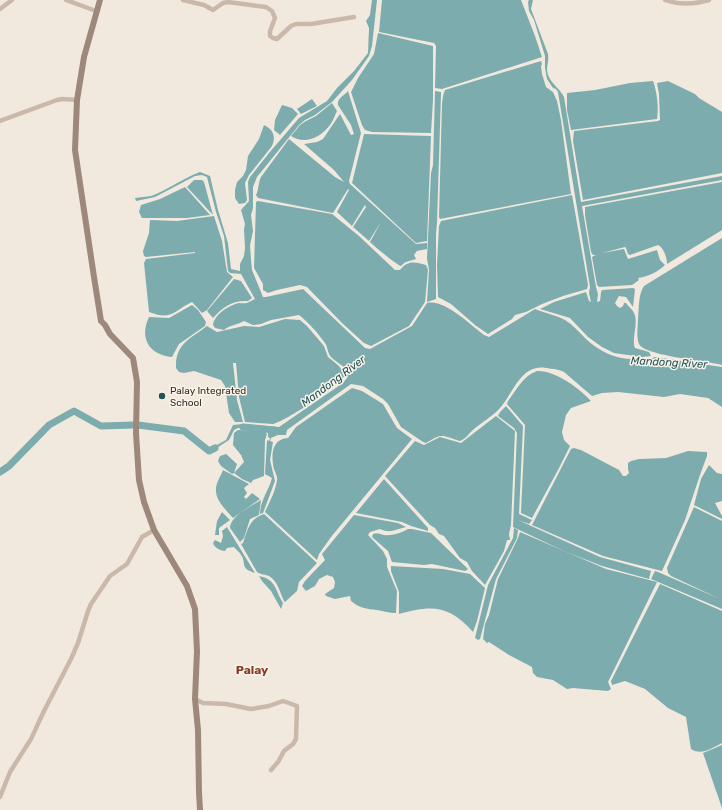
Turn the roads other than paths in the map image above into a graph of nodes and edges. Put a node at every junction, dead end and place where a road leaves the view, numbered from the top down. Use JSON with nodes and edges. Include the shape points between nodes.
{"nodes":[{"id":1,"x":12,"y":0,"type":"edge"},
{"id":2,"x":66,"y":0,"type":"edge"},
{"id":3,"x":100,"y":0,"type":"edge"},
{"id":4,"x":183,"y":0,"type":"edge"},
{"id":5,"x":665,"y":0,"type":"edge"},
{"id":6,"x":709,"y":0,"type":"edge"},
{"id":7,"x":0,"y":9,"type":"edge"},
{"id":8,"x":96,"y":11,"type":"junction"},
{"id":9,"x":354,"y":17,"type":"dead end"},
{"id":10,"x":77,"y":100,"type":"junction"},
{"id":11,"x":0,"y":121,"type":"edge"},
{"id":12,"x":154,"y":530,"type":"junction"},
{"id":13,"x":195,"y":699,"type":"junction"},
{"id":14,"x":271,"y":770,"type":"dead end"},
{"id":15,"x":0,"y":797,"type":"edge"},
{"id":16,"x":200,"y":810,"type":"edge"}],
"edges":[{"from":1,"to":7,"type":"street"},
{"from":2,"to":8,"type":"street"},
{"from":3,"to":8,"type":"main road"},
{"from":4,"to":9,"type":"street","via":[[213,10],[228,2],[266,7],[272,11],[275,18],[270,36],[277,39],[296,24]]},
{"from":5,"to":6,"type":"street","via":[[681,3]]},
{"from":8,"to":10,"type":"main road","via":[[84,57]]},
{"from":10,"to":11,"type":"street","via":[[57,100]]},
{"from":10,"to":12,"type":"main road","via":[[75,150],[100,315],[110,334],[133,358],[137,382],[136,433],[139,480]]},
{"from":12,"to":13,"type":"main road","via":[[187,586],[195,609]]},
{"from":12,"to":15,"type":"street","via":[[142,538],[127,564],[110,576],[91,604],[72,659],[31,739],[10,772]]},
{"from":13,"to":14,"type":"street","via":[[203,703],[251,709],[283,701],[297,706],[296,739]]},
{"from":13,"to":16,"type":"main road"}]}
